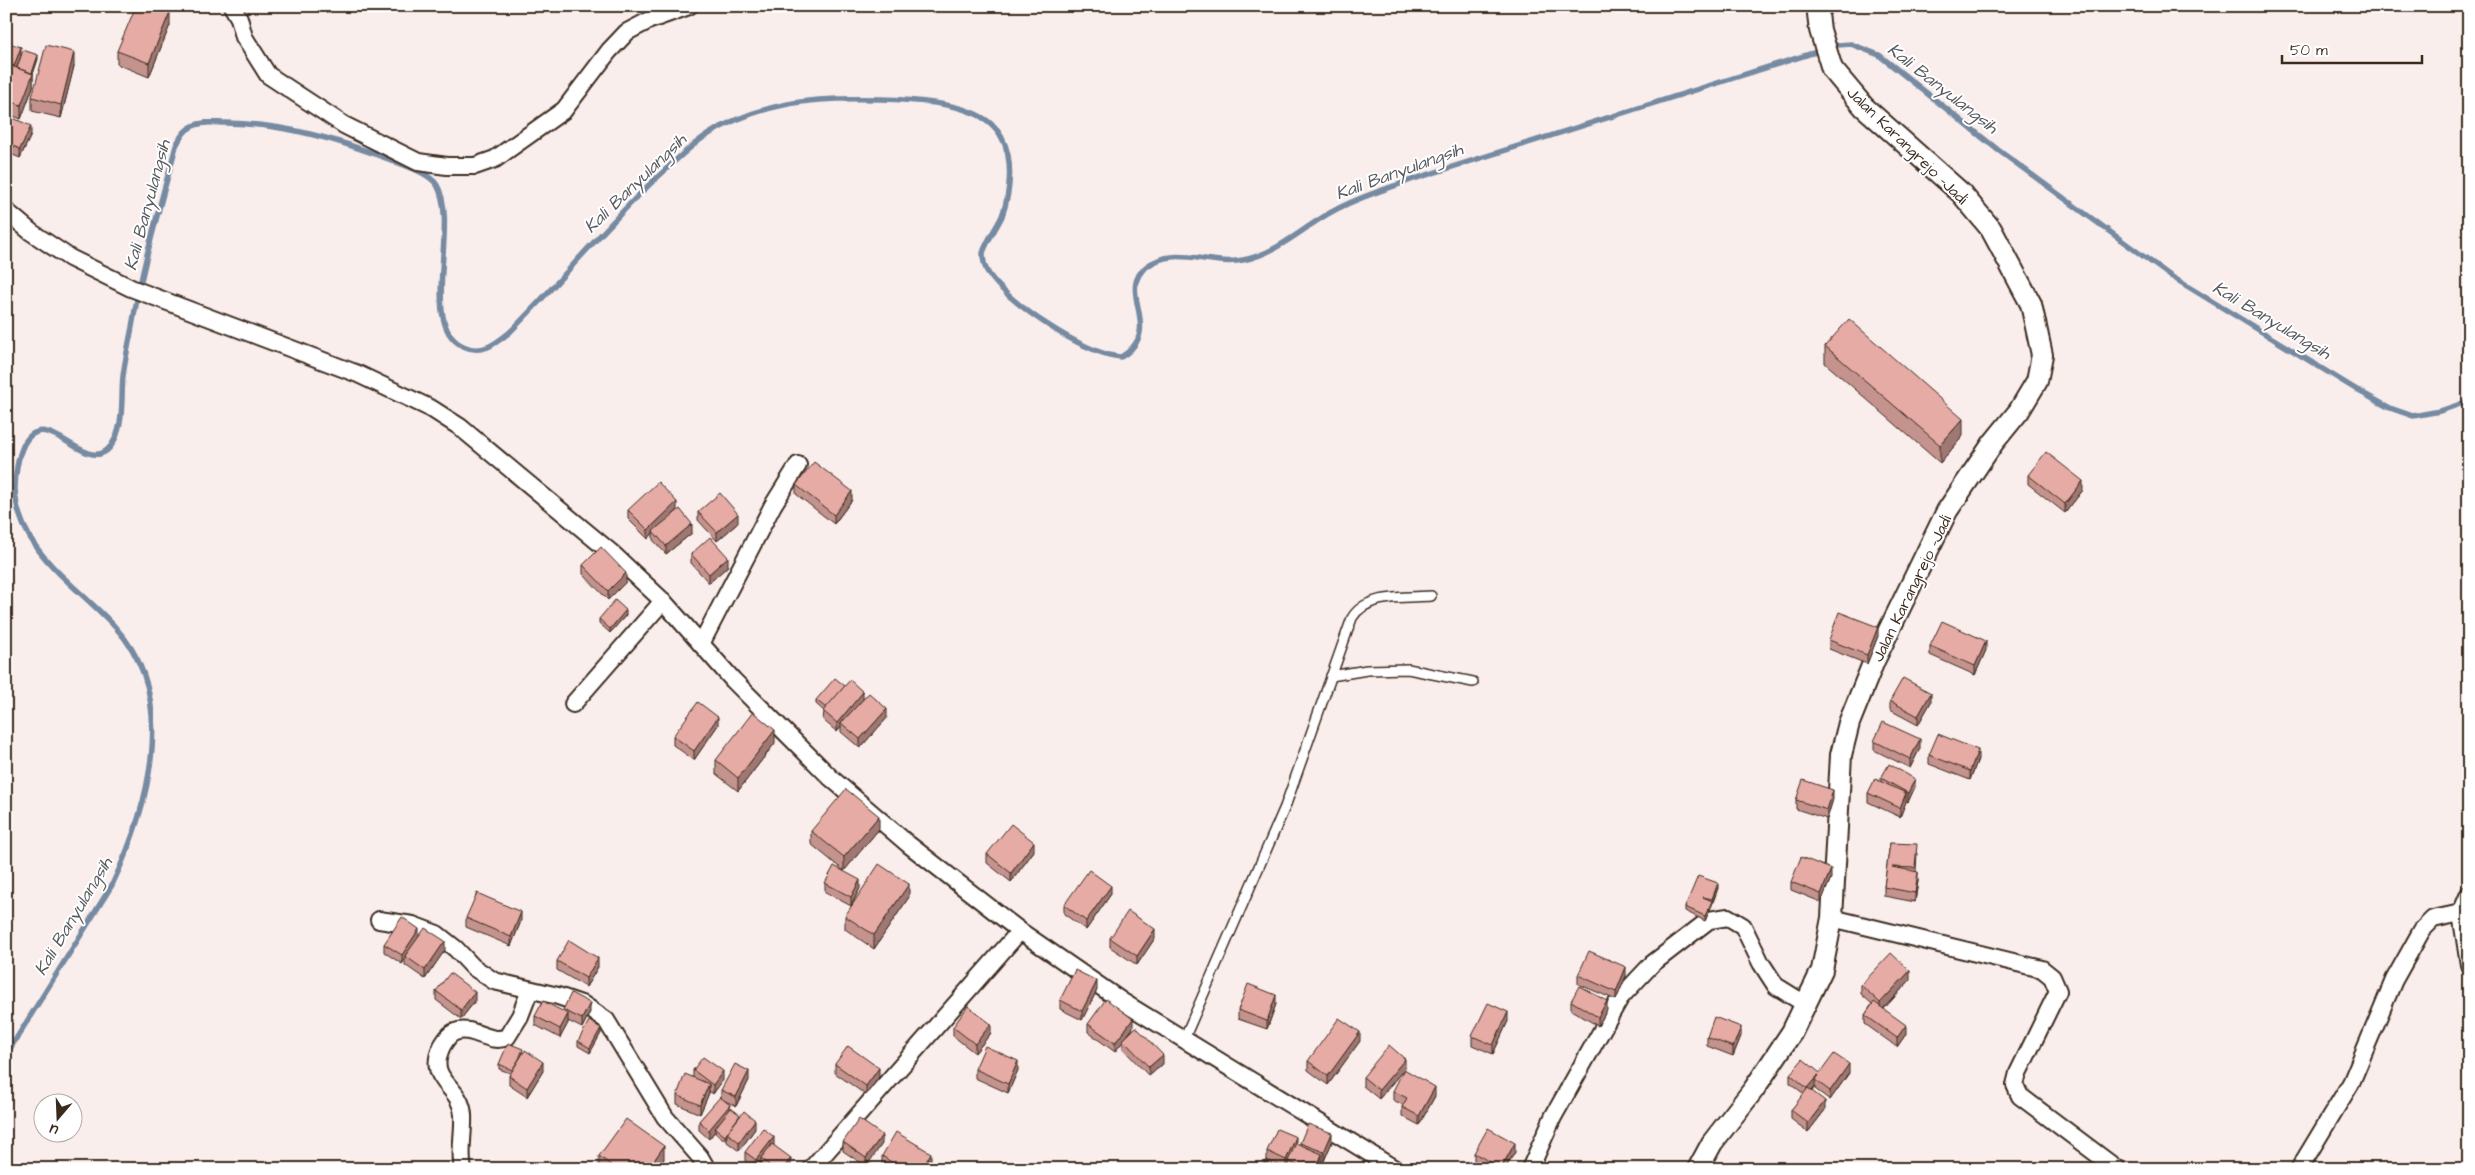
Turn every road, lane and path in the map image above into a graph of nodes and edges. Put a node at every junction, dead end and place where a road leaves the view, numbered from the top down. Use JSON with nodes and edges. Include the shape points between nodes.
{"nodes":[{"id":1,"x":232,"y":6,"type":"edge"},
{"id":2,"x":689,"y":6,"type":"edge"},
{"id":3,"x":1821,"y":6,"type":"edge"},
{"id":4,"x":6,"y":211,"type":"edge"},
{"id":5,"x":798,"y":466,"type":"dead end"},
{"id":6,"x":1431,"y":596,"type":"dead end"},
{"id":7,"x":663,"y":601,"type":"junction"},
{"id":8,"x":701,"y":644,"type":"junction"},
{"id":9,"x":1331,"y":676,"type":"junction"},
{"id":10,"x":1473,"y":682,"type":"dead end"},
{"id":11,"x":573,"y":704,"type":"dead end"},
{"id":12,"x":2469,"y":894,"type":"edge"},
{"id":13,"x":2461,"y":913,"type":"junction"},
{"id":14,"x":1832,"y":918,"type":"junction"},
{"id":15,"x":379,"y":920,"type":"dead end"},
{"id":16,"x":1020,"y":931,"type":"junction"},
{"id":17,"x":2469,"y":965,"type":"edge"},
{"id":18,"x":530,"y":990,"type":"junction"},
{"id":19,"x":1805,"y":1004,"type":"junction"},
{"id":20,"x":1184,"y":1039,"type":"junction"},
{"id":21,"x":463,"y":1169,"type":"edge"},
{"id":22,"x":707,"y":1169,"type":"edge"},
{"id":23,"x":812,"y":1169,"type":"edge"},
{"id":24,"x":1395,"y":1169,"type":"edge"},
{"id":25,"x":1530,"y":1169,"type":"edge"},
{"id":26,"x":1698,"y":1169,"type":"edge"},
{"id":27,"x":2117,"y":1169,"type":"edge"},
{"id":28,"x":2299,"y":1169,"type":"edge"}],
"edges":[{"from":1,"to":2,"type":"street","via":[[244,37],[268,75],[344,126],[418,162],[447,166],[475,166],[495,159],[564,110],[627,32]]},
{"from":3,"to":14,"type":"street","name":"Jalan Karangrejo -Jadi","via":[[1818,14],[1820,30],[1832,69],[1864,107],[1961,193],[1991,229],[2031,304],[2042,354],[2037,381],[2019,411],[1992,443],[1947,511],[1874,662],[1849,723],[1838,787]]},
{"from":4,"to":7,"type":"street","via":[[70,258],[131,288],[358,374],[432,409],[506,462]]},
{"from":5,"to":8,"type":"street","via":[[773,505]]},
{"from":6,"to":9,"type":"lane","via":[[1380,600],[1363,605],[1352,618]]},
{"from":7,"to":8,"type":"street"},
{"from":7,"to":11,"type":"street"},
{"from":8,"to":16,"type":"street","via":[[831,778],[908,844]]},
{"from":9,"to":10,"type":"lane","via":[[1366,670],[1408,669]]},
{"from":9,"to":20,"type":"lane","via":[[1285,808]]},
{"from":12,"to":13,"type":"street"},
{"from":13,"to":17,"type":"street"},
{"from":13,"to":28,"type":"street","via":[[2433,920],[2422,930],[2394,980],[2351,1083]]},
{"from":14,"to":19,"type":"street","name":"Jalan Karangrejo -Jadi","via":[[1822,970]]},
{"from":14,"to":27,"type":"street","via":[[2042,970],[2052,977],[2058,991],[2015,1085],[2020,1096]]},
{"from":15,"to":18,"type":"street","via":[[414,925],[437,934],[473,967],[494,981]]},
{"from":16,"to":20,"type":"street","via":[[1123,1002]]},
{"from":16,"to":23,"type":"street"},
{"from":18,"to":21,"type":"street","via":[[507,1037],[493,1040],[458,1031],[448,1037],[440,1050],[436,1067],[458,1098],[463,1113]]},
{"from":18,"to":22,"type":"street","via":[[584,1005],[606,1020],[665,1117]]},
{"from":19,"to":25,"type":"street","via":[[1776,986],[1744,926],[1728,917],[1709,920],[1652,964],[1620,998],[1553,1117]]},
{"from":19,"to":26,"type":"street","name":"Jalan Karangrejo -Jadi","via":[[1792,1032],[1712,1143]]},
{"from":20,"to":24,"type":"street"}]}
